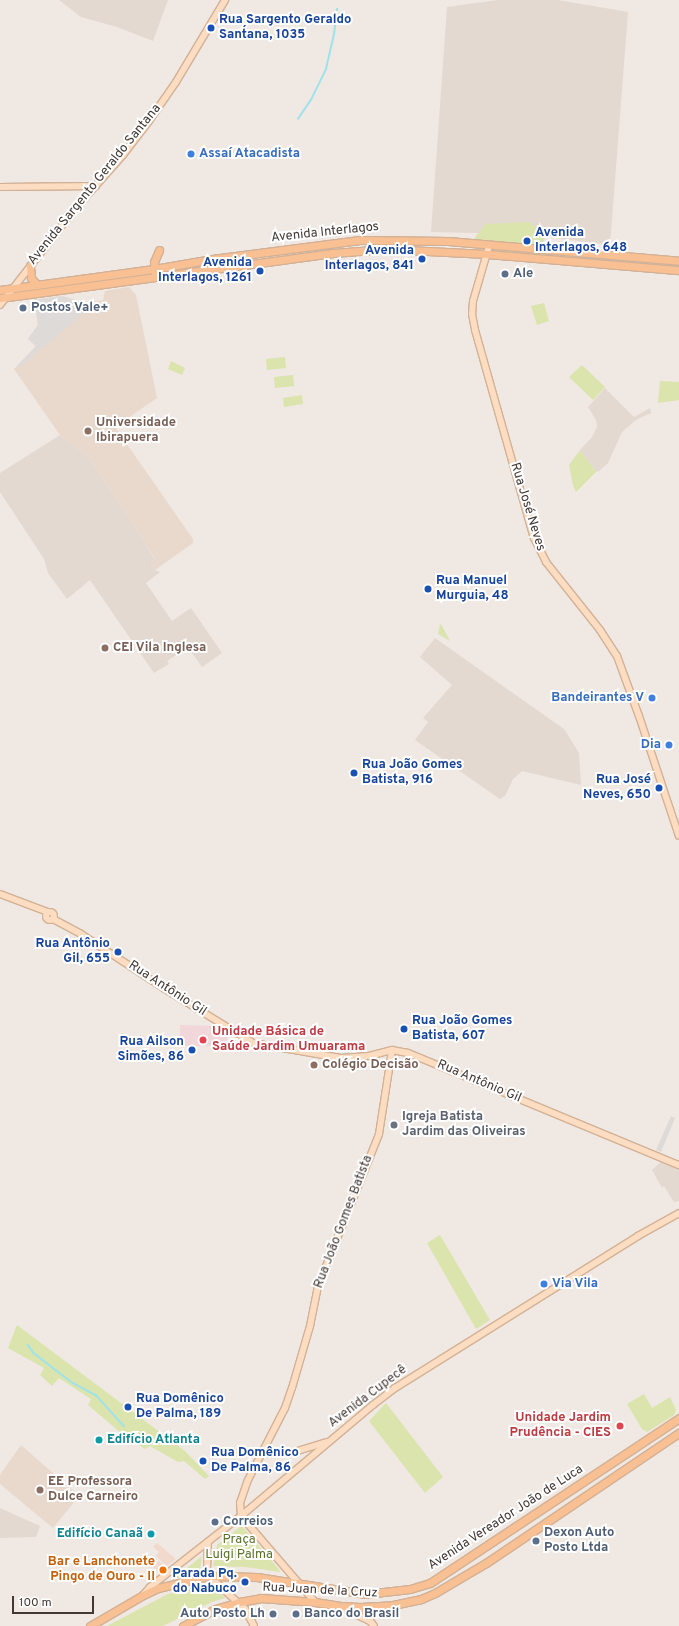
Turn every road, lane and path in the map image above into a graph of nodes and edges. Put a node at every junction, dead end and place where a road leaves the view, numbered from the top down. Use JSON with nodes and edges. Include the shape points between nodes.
{"nodes":[{"id":1,"x":225,"y":0,"type":"edge"},
{"id":2,"x":96,"y":186,"type":"junction"},
{"id":3,"x":0,"y":187,"type":"edge"},
{"id":4,"x":488,"y":246,"type":"junction"},
{"id":5,"x":159,"y":250,"type":"dead end"},
{"id":6,"x":487,"y":254,"type":"junction"},
{"id":7,"x":679,"y":261,"type":"edge"},
{"id":8,"x":30,"y":266,"type":"junction"},
{"id":9,"x":154,"y":269,"type":"junction"},
{"id":10,"x":679,"y":270,"type":"edge"},
{"id":11,"x":160,"y":276,"type":"junction"},
{"id":12,"x":37,"y":285,"type":"junction"},
{"id":13,"x":14,"y":288,"type":"junction"},
{"id":14,"x":0,"y":290,"type":"edge"},
{"id":15,"x":3,"y":298,"type":"edge"},
{"id":16,"x":0,"y":305,"type":"edge"},
{"id":17,"x":679,"y":836,"type":"edge"},
{"id":18,"x":0,"y":894,"type":"edge"},
{"id":19,"x":392,"y":1050,"type":"junction"},
{"id":20,"x":679,"y":1166,"type":"edge"},
{"id":21,"x":679,"y":1213,"type":"edge"},
{"id":22,"x":679,"y":1418,"type":"edge"},
{"id":23,"x":679,"y":1433,"type":"edge"},
{"id":24,"x":329,"y":1442,"type":"junction"},
{"id":25,"x":260,"y":1454,"type":"junction"},
{"id":26,"x":241,"y":1516,"type":"junction"},
{"id":27,"x":208,"y":1542,"type":"junction"},
{"id":28,"x":201,"y":1547,"type":"junction"},
{"id":29,"x":208,"y":1551,"type":"junction"},
{"id":30,"x":209,"y":1576,"type":"junction"},
{"id":31,"x":300,"y":1584,"type":"junction"},
{"id":32,"x":436,"y":1593,"type":"joint"},
{"id":33,"x":143,"y":1595,"type":"junction"},
{"id":34,"x":239,"y":1602,"type":"junction"},
{"id":35,"x":316,"y":1602,"type":"junction"},
{"id":36,"x":341,"y":1606,"type":"junction"},
{"id":37,"x":360,"y":1607,"type":"junction"},
{"id":38,"x":361,"y":1616,"type":"junction"},
{"id":39,"x":372,"y":1623,"type":"edge"},
{"id":40,"x":90,"y":1626,"type":"edge"},
{"id":41,"x":185,"y":1626,"type":"edge"},
{"id":42,"x":254,"y":1626,"type":"edge"}],
"edges":[{"from":1,"to":2,"type":"street","name":"Avenida Sargento Geraldo Santana","via":[[150,121]]},
{"from":2,"to":3,"type":"street"},
{"from":2,"to":8,"type":"street","name":"Avenida Sargento Geraldo Santana"},
{"from":4,"to":6,"type":"street","name":"Rua José Neves"},
{"from":4,"to":7,"type":"main road","name":"Avenida Interlagos"},
{"from":4,"to":9,"type":"main road","name":"Avenida Interlagos","via":[[412,239],[360,240],[212,258]]},
{"from":5,"to":9,"type":"main road"},
{"from":6,"to":10,"type":"main road","name":"Avenida Interlagos"},
{"from":6,"to":11,"type":"main road","name":"Avenida Interlagos","via":[[364,250]]},
{"from":6,"to":17,"type":"street","name":"Rua José Neves","via":[[472,314],[534,538],[546,562],[600,630],[617,656]]},
{"from":8,"to":12,"type":"main road","via":[[31,278]]},
{"from":8,"to":13,"type":"street","name":"Avenida Sargento Geraldo Santana"},
{"from":9,"to":11,"type":"main road"},
{"from":9,"to":12,"type":"main road","name":"Avenida Interlagos"},
{"from":11,"to":15,"type":"main road","name":"Avenida Interlagos"},
{"from":12,"to":13,"type":"main road","name":"Avenida Interlagos"},
{"from":13,"to":14,"type":"main road","name":"Avenida Interlagos"},
{"from":13,"to":15,"type":"street","name":"Avenida Sargento Geraldo Santana"},
{"from":15,"to":16,"type":"street","name":"Avenida Sargento Geraldo Santana"},
{"from":18,"to":19,"type":"street","name":"Rua Antônio Gil","via":[[41,908],[47,913],[48,919],[53,917],[65,924],[253,1043],[341,1058],[358,1058]]},
{"from":19,"to":20,"type":"street","name":"Rua Antônio Gil","via":[[408,1053],[465,1075]]},
{"from":19,"to":25,"type":"street","name":"Rua João Gomes Batista","via":[[379,1134],[318,1286],[310,1326],[285,1408]]},
{"from":21,"to":24,"type":"street","name":"Avenida Cupecê","via":[[395,1388]]},
{"from":22,"to":31,"type":"main road","name":"Avenida Vereador João de Luca","via":[[430,1583],[366,1594]]},
{"from":23,"to":32,"type":"main road","name":"Avenida Vereador João de Luca","via":[[486,1563]]},
{"from":24,"to":25,"type":"street","via":[[294,1452]]},
{"from":24,"to":26,"type":"street","name":"Avenida Cupecê"},
{"from":25,"to":26,"type":"street","name":"Rua João Gomes Batista","via":[[240,1503]]},
{"from":26,"to":27,"type":"street","name":"Avenida Cupecê"},
{"from":26,"to":31,"type":"street"},
{"from":27,"to":28,"type":"street","name":"Avenida Cupecê"},
{"from":27,"to":29,"type":"street"},
{"from":28,"to":29,"type":"street"},
{"from":28,"to":33,"type":"street","name":"Avenida Cupecê"},
{"from":29,"to":30,"type":"street"},
{"from":30,"to":31,"type":"main road","name":"Avenida Vereador João de Luca","via":[[257,1577]]},
{"from":30,"to":33,"type":"main road","name":"Avenida Vereador João de Luca","via":[[172,1584]]},
{"from":30,"to":34,"type":"street"},
{"from":31,"to":35,"type":"street"},
{"from":32,"to":37,"type":"main road","name":"Rua Juan de la Cruz","via":[[405,1603]]},
{"from":33,"to":40,"type":"main road","name":"Avenida Cupecê"},
{"from":34,"to":35,"type":"main road","name":"Rua Juan de la Cruz","via":[[261,1598]]},
{"from":34,"to":41,"type":"main road","name":"Rua Juan de la Cruz","via":[[215,1609]]},
{"from":34,"to":42,"type":"street"},
{"from":35,"to":36,"type":"main road","name":"Rua Juan de la Cruz"},
{"from":36,"to":37,"type":"main road","name":"Rua Juan de la Cruz"},
{"from":36,"to":38,"type":"street"},
{"from":37,"to":38,"type":"street"},
{"from":38,"to":39,"type":"street"}]}
